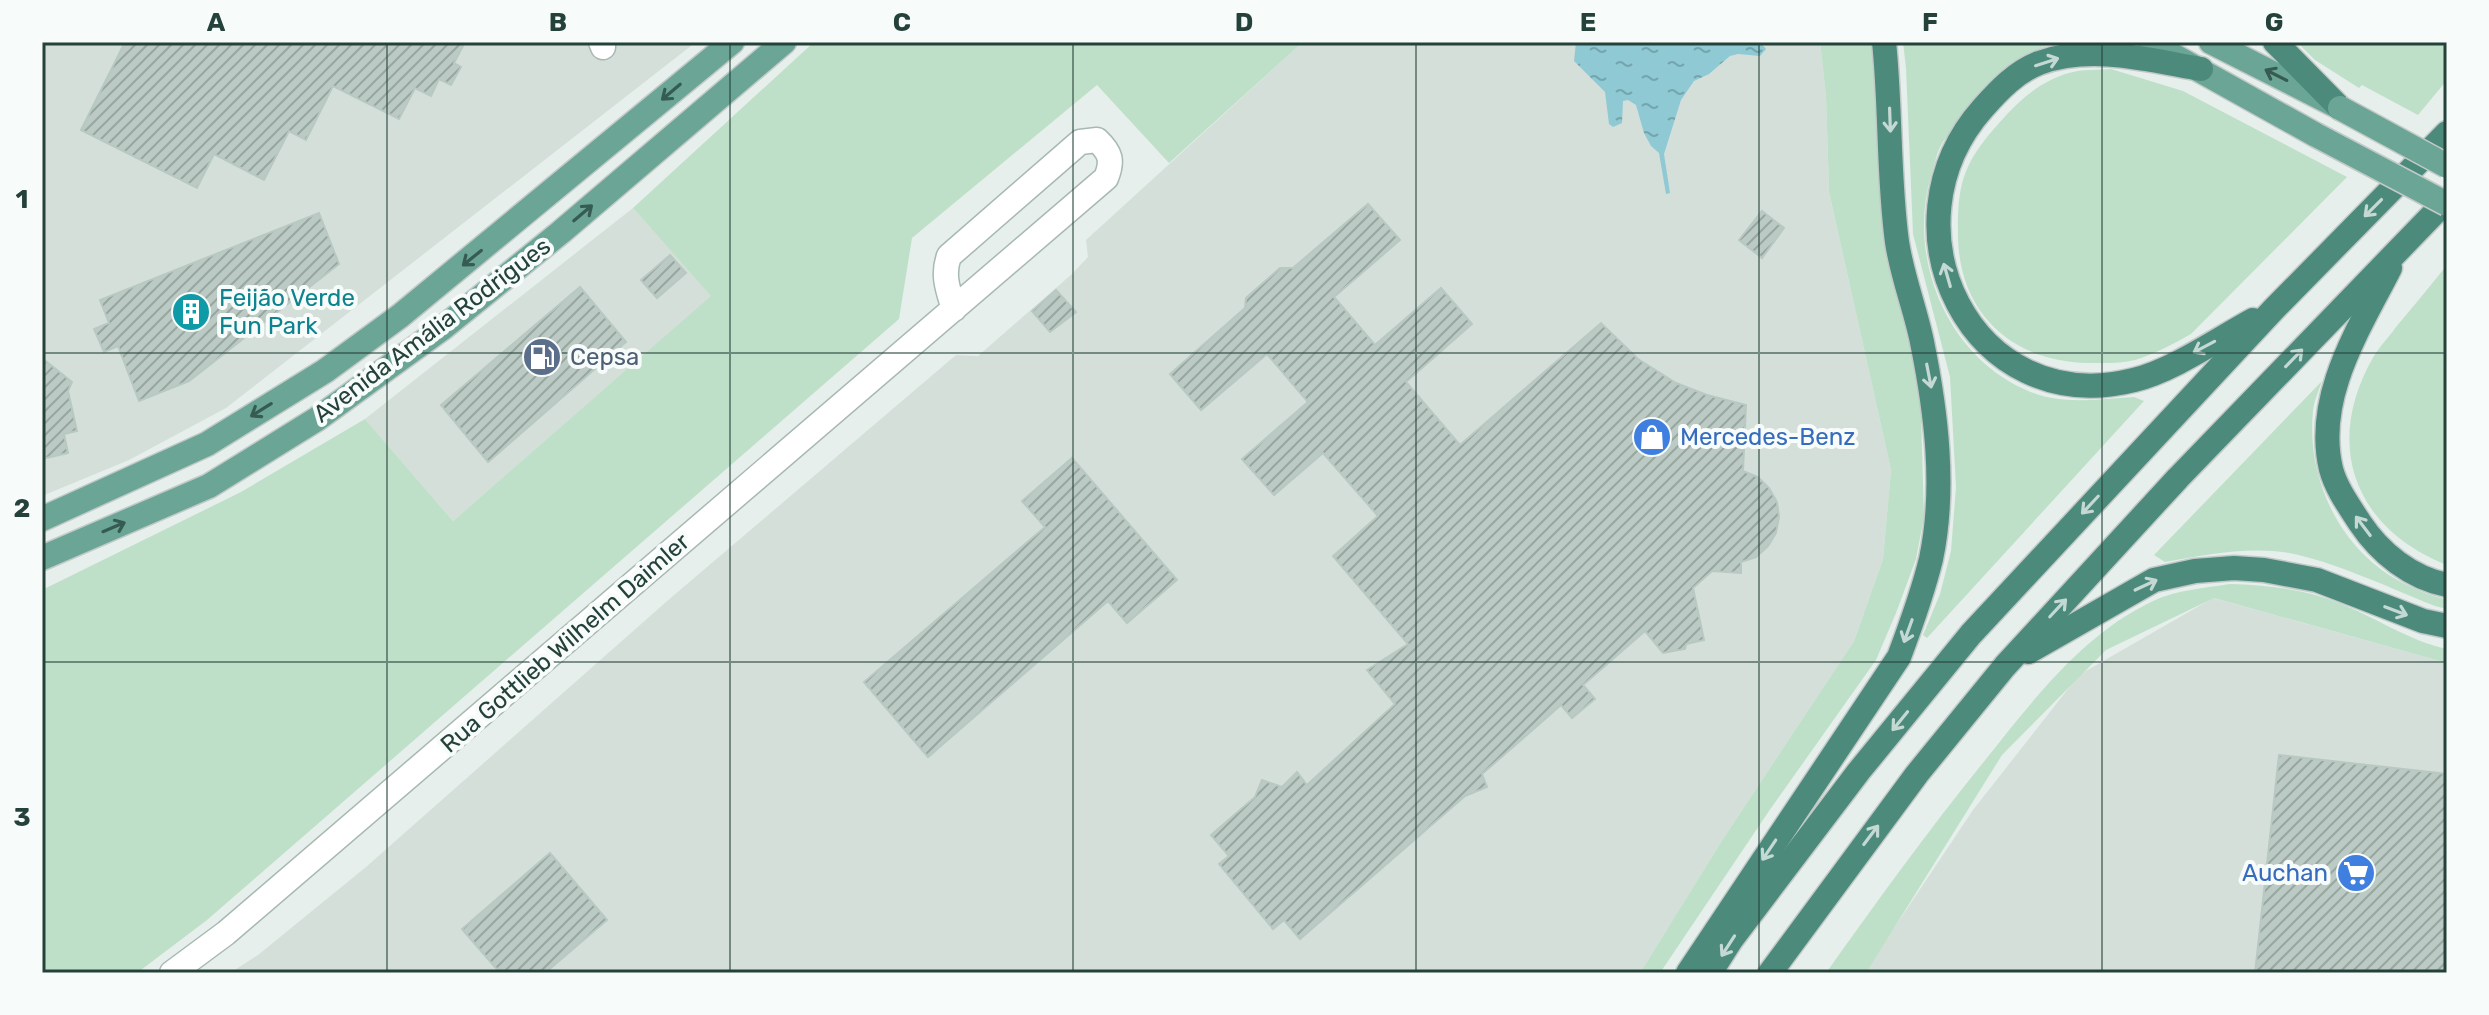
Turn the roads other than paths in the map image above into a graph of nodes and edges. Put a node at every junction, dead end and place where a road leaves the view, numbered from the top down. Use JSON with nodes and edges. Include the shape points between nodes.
{"nodes":[{"id":1,"x":732,"y":42,"type":"edge"},
{"id":2,"x":784,"y":42,"type":"edge"},
{"id":3,"x":1884,"y":42,"type":"edge"},
{"id":4,"x":2149,"y":42,"type":"edge"},
{"id":5,"x":2211,"y":42,"type":"edge"},
{"id":6,"x":2275,"y":42,"type":"edge"},
{"id":7,"x":2201,"y":69,"type":"junction"},
{"id":8,"x":2340,"y":108,"type":"junction"},
{"id":9,"x":2447,"y":133,"type":"edge"},
{"id":10,"x":2447,"y":166,"type":"edge"},
{"id":11,"x":2447,"y":202,"type":"edge"},
{"id":12,"x":2400,"y":246,"type":"junction"},
{"id":13,"x":954,"y":309,"type":"junction"},
{"id":14,"x":2273,"y":310,"type":"junction"},
{"id":15,"x":42,"y":519,"type":"edge"},
{"id":16,"x":42,"y":558,"type":"edge"},
{"id":17,"x":2447,"y":585,"type":"edge"},
{"id":18,"x":2447,"y":626,"type":"edge"},
{"id":19,"x":2005,"y":666,"type":"junction"},
{"id":20,"x":172,"y":973,"type":"edge"},
{"id":21,"x":1688,"y":973,"type":"edge"},
{"id":22,"x":1710,"y":973,"type":"edge"},
{"id":23,"x":1770,"y":973,"type":"edge"}],
"edges":[{"from":1,"to":15,"type":"main road","name":"Avenida Amália Rodrigues","one_way":true,"via":[[400,316],[325,371],[207,444]]},
{"from":16,"to":2,"type":"main road","name":"Avenida Amália Rodrigues","one_way":true,"via":[[209,486],[317,419],[456,317]]},
{"from":3,"to":21,"type":"highway","one_way":true,"via":[[1893,210],[1935,420],[1937,499],[1931,557],[1899,657]]},
{"from":4,"to":7,"type":"main road"},
{"from":8,"to":5,"type":"main road","one_way":true},
{"from":6,"to":8,"type":"highway"},
{"from":7,"to":11,"type":"main road","bridge":true},
{"from":14,"to":7,"type":"highway","one_way":true,"via":[[2135,380],[2070,384],[2032,373],[1994,350],[1961,311],[1951,288],[1938,224],[1946,175],[1974,119],[2020,72],[2060,57],[2090,54]]},
{"from":8,"to":10,"type":"main road","bridge":true},
{"from":9,"to":14,"type":"highway","one_way":true},
{"from":11,"to":12,"type":"highway"},
{"from":17,"to":12,"type":"highway","one_way":true,"via":[[2401,566],[2365,530],[2332,472],[2328,450],[2328,422],[2344,361]]},
{"from":19,"to":12,"type":"highway","one_way":true},
{"from":13,"to":13,"type":"street","name":"Rua Gottlieb Wilhelm Daimler","via":[[945,283],[949,256],[1080,142],[1097,140],[1109,151],[1106,178]]},
{"from":13,"to":20,"type":"street","name":"Rua Gottlieb Wilhelm Daimler","via":[[226,933]]},
{"from":14,"to":22,"type":"highway","one_way":true,"via":[[1971,634],[1859,771]]},
{"from":19,"to":18,"type":"highway","one_way":true,"via":[[2154,580],[2195,571],[2289,573]]},
{"from":23,"to":19,"type":"highway","one_way":true,"via":[[1917,774]]}]}
